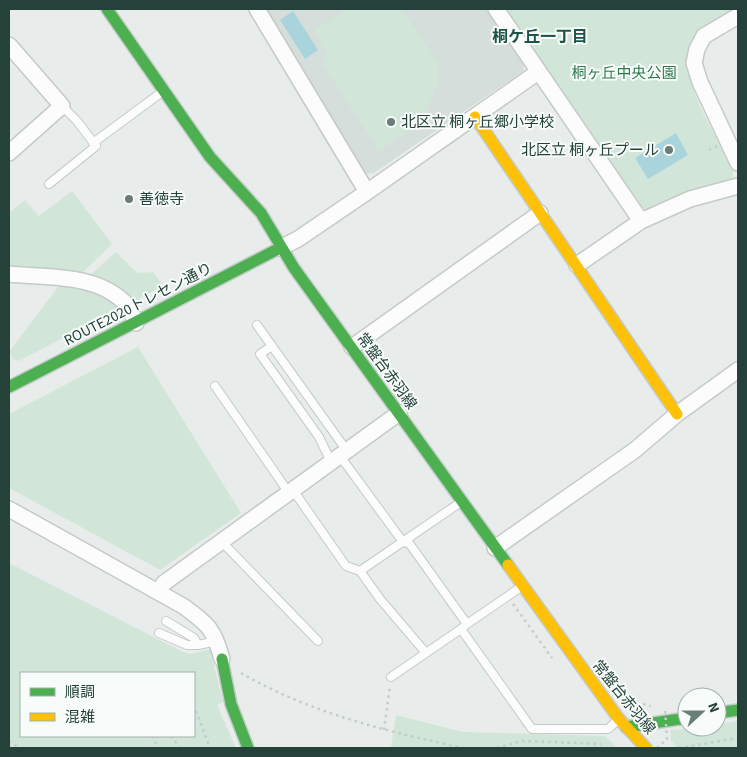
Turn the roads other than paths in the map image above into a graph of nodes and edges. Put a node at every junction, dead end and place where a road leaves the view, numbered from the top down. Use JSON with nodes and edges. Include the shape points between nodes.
{"nodes":[{"id":1,"x":106,"y":9,"type":"edge"},
{"id":2,"x":257,"y":9,"type":"edge"},
{"id":3,"x":496,"y":9,"type":"edge"},
{"id":4,"x":738,"y":16,"type":"edge"},
{"id":5,"x":9,"y":45,"type":"edge"},
{"id":6,"x":538,"y":72,"type":"junction"},
{"id":7,"x":163,"y":90,"type":"junction"},
{"id":8,"x":62,"y":106,"type":"junction"},
{"id":9,"x":475,"y":117,"type":"junction"},
{"id":10,"x":93,"y":143,"type":"junction"},
{"id":11,"x":9,"y":153,"type":"edge"},
{"id":12,"x":738,"y":163,"type":"edge"},
{"id":13,"x":49,"y":184,"type":"dead end"},
{"id":14,"x":738,"y":186,"type":"edge"},
{"id":15,"x":367,"y":192,"type":"junction"},
{"id":16,"x":540,"y":213,"type":"junction"},
{"id":17,"x":640,"y":221,"type":"junction"},
{"id":18,"x":280,"y":248,"type":"junction"},
{"id":19,"x":577,"y":265,"type":"junction"},
{"id":20,"x":9,"y":274,"type":"edge"},
{"id":21,"x":136,"y":323,"type":"junction"},
{"id":22,"x":257,"y":325,"type":"dead end"},
{"id":23,"x":272,"y":346,"type":"junction"},
{"id":24,"x":352,"y":348,"type":"junction"},
{"id":25,"x":738,"y":370,"type":"edge"},
{"id":26,"x":10,"y":383,"type":"edge"},
{"id":27,"x":215,"y":386,"type":"dead end"},
{"id":28,"x":399,"y":413,"type":"junction"},
{"id":29,"x":678,"y":414,"type":"junction"},
{"id":30,"x":339,"y":456,"type":"junction"},
{"id":31,"x":291,"y":492,"type":"junction"},
{"id":32,"x":461,"y":502,"type":"junction"},
{"id":33,"x":9,"y":509,"type":"edge"},
{"id":34,"x":221,"y":541,"type":"junction"},
{"id":35,"x":403,"y":542,"type":"junction"},
{"id":36,"x":495,"y":548,"type":"junction"},
{"id":37,"x":360,"y":571,"type":"junction"},
{"id":38,"x":522,"y":586,"type":"junction"},
{"id":39,"x":158,"y":592,"type":"junction"},
{"id":40,"x":166,"y":621,"type":"dead end"},
{"id":41,"x":464,"y":627,"type":"junction"},
{"id":42,"x":159,"y":634,"type":"dead end"},
{"id":43,"x":318,"y":641,"type":"dead end"},
{"id":44,"x":217,"y":642,"type":"junction"},
{"id":45,"x":198,"y":645,"type":"junction"},
{"id":46,"x":426,"y":653,"type":"junction"},
{"id":47,"x":222,"y":659,"type":"joint"},
{"id":48,"x":392,"y":677,"type":"road end"},
{"id":49,"x":677,"y":719,"type":"edge"},
{"id":50,"x":622,"y":723,"type":"junction"},
{"id":51,"x":248,"y":748,"type":"edge"},
{"id":52,"x":646,"y":748,"type":"edge"}],
"edges":[{"from":1,"to":7,"type":"main road","name":"常盤台赤羽線"},
{"from":2,"to":15,"type":"street"},
{"from":3,"to":6,"type":"street"},
{"from":4,"to":12,"type":"street","via":[[704,36],[694,63]]},
{"from":5,"to":8,"type":"street"},
{"from":6,"to":9,"type":"street"},
{"from":6,"to":17,"type":"street"},
{"from":7,"to":10,"type":"lane"},
{"from":7,"to":18,"type":"main road","name":"常盤台赤羽線","via":[[210,157],[261,213]]},
{"from":8,"to":10,"type":"lane"},
{"from":8,"to":11,"type":"street"},
{"from":9,"to":15,"type":"street"},
{"from":9,"to":16,"type":"main road"},
{"from":10,"to":13,"type":"lane","via":[[96,146]]},
{"from":14,"to":17,"type":"street","via":[[690,198]]},
{"from":15,"to":18,"type":"street"},
{"from":16,"to":19,"type":"main road"},
{"from":16,"to":24,"type":"street"},
{"from":17,"to":19,"type":"street"},
{"from":18,"to":21,"type":"main road","name":"ROUTE2020トレセン通り"},
{"from":18,"to":24,"type":"main road","name":"常盤台赤羽線"},
{"from":19,"to":29,"type":"main road"},
{"from":20,"to":21,"type":"street","via":[[88,281],[127,306]]},
{"from":21,"to":26,"type":"main road","name":"ROUTE2020トレセン通り"},
{"from":22,"to":23,"type":"lane"},
{"from":23,"to":30,"type":"lane"},
{"from":23,"to":30,"type":"lane","via":[[260,354],[319,437]]},
{"from":24,"to":28,"type":"main road","name":"常盤台赤羽線"},
{"from":25,"to":29,"type":"street"},
{"from":27,"to":31,"type":"lane"},
{"from":28,"to":30,"type":"street"},
{"from":28,"to":32,"type":"main road","name":"常盤台赤羽線"},
{"from":29,"to":36,"type":"street","via":[[635,450]]},
{"from":30,"to":31,"type":"street"},
{"from":30,"to":35,"type":"lane"},
{"from":31,"to":34,"type":"street"},
{"from":31,"to":37,"type":"lane","via":[[346,566]]},
{"from":32,"to":35,"type":"lane"},
{"from":32,"to":36,"type":"main road","name":"常盤台赤羽線"},
{"from":33,"to":39,"type":"street"},
{"from":34,"to":39,"type":"street","via":[[164,582]]},
{"from":34,"to":43,"type":"lane"},
{"from":35,"to":37,"type":"lane"},
{"from":35,"to":41,"type":"lane","via":[[409,543]]},
{"from":36,"to":38,"type":"main road","name":"常盤台赤羽線"},
{"from":37,"to":46,"type":"lane"},
{"from":38,"to":41,"type":"lane"},
{"from":38,"to":50,"type":"main road","name":"常盤台赤羽線"},
{"from":39,"to":44,"type":"street","via":[[206,622]]},
{"from":40,"to":45,"type":"lane","via":[[194,638]]},
{"from":41,"to":46,"type":"lane"},
{"from":41,"to":50,"type":"lane","via":[[532,729],[608,729]]},
{"from":42,"to":45,"type":"lane","via":[[187,645]]},
{"from":44,"to":45,"type":"lane"},
{"from":44,"to":47,"type":"street"},
{"from":46,"to":48,"type":"lane"},
{"from":47,"to":51,"type":"main road","via":[[231,704]]},
{"from":49,"to":50,"type":"main road"},
{"from":50,"to":52,"type":"main road","name":"常盤台赤羽線"}]}
